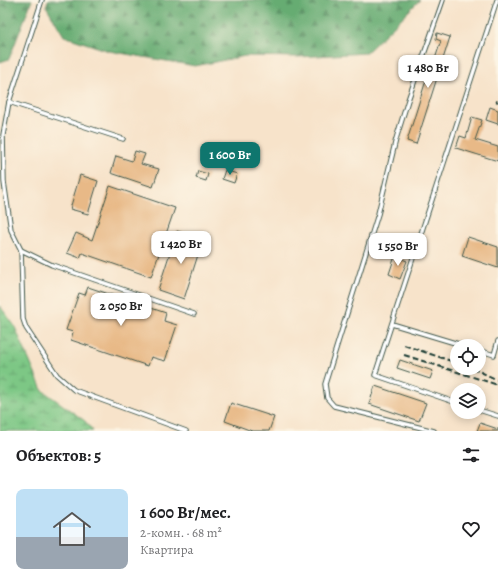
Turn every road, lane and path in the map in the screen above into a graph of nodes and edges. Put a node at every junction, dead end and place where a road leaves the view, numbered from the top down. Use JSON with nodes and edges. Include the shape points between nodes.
{"nodes":[{"id":1,"x":42,"y":0,"type":"edge"},
{"id":2,"x":443,"y":0,"type":"edge"},
{"id":3,"x":497,"y":0,"type":"edge"},
{"id":4,"x":9,"y":102,"type":"junction"},
{"id":5,"x":123,"y":139,"type":"dead end"},
{"id":6,"x":21,"y":250,"type":"junction"},
{"id":7,"x":194,"y":314,"type":"dead end"},
{"id":8,"x":392,"y":324,"type":"junction"},
{"id":9,"x":450,"y":341,"type":"edge"},
{"id":10,"x":498,"y":342,"type":"edge"},
{"id":11,"x":486,"y":352,"type":"edge"},
{"id":12,"x":450,"y":401,"type":"edge"},
{"id":13,"x":486,"y":412,"type":"edge"},
{"id":14,"x":498,"y":416,"type":"edge"},
{"id":15,"x":186,"y":431,"type":"edge"},
{"id":16,"x":434,"y":431,"type":"edge"}],
"edges":[{"from":1,"to":4,"type":"lane"},
{"from":2,"to":16,"type":"lane","via":[[396,139],[378,214],[325,384],[328,398],[334,406]]},
{"from":3,"to":8,"type":"lane"},
{"from":4,"to":5,"type":"lane"},
{"from":4,"to":6,"type":"lane","via":[[3,135],[4,182],[11,230]]},
{"from":6,"to":7,"type":"lane","via":[[52,265]]},
{"from":6,"to":15,"type":"lane","via":[[22,319],[57,375],[74,390]]},
{"from":8,"to":9,"type":"lane"},
{"from":8,"to":12,"type":"lane","via":[[375,376]]},
{"from":10,"to":11,"type":"lane","via":[[494,354]]},
{"from":13,"to":14,"type":"lane"}]}
